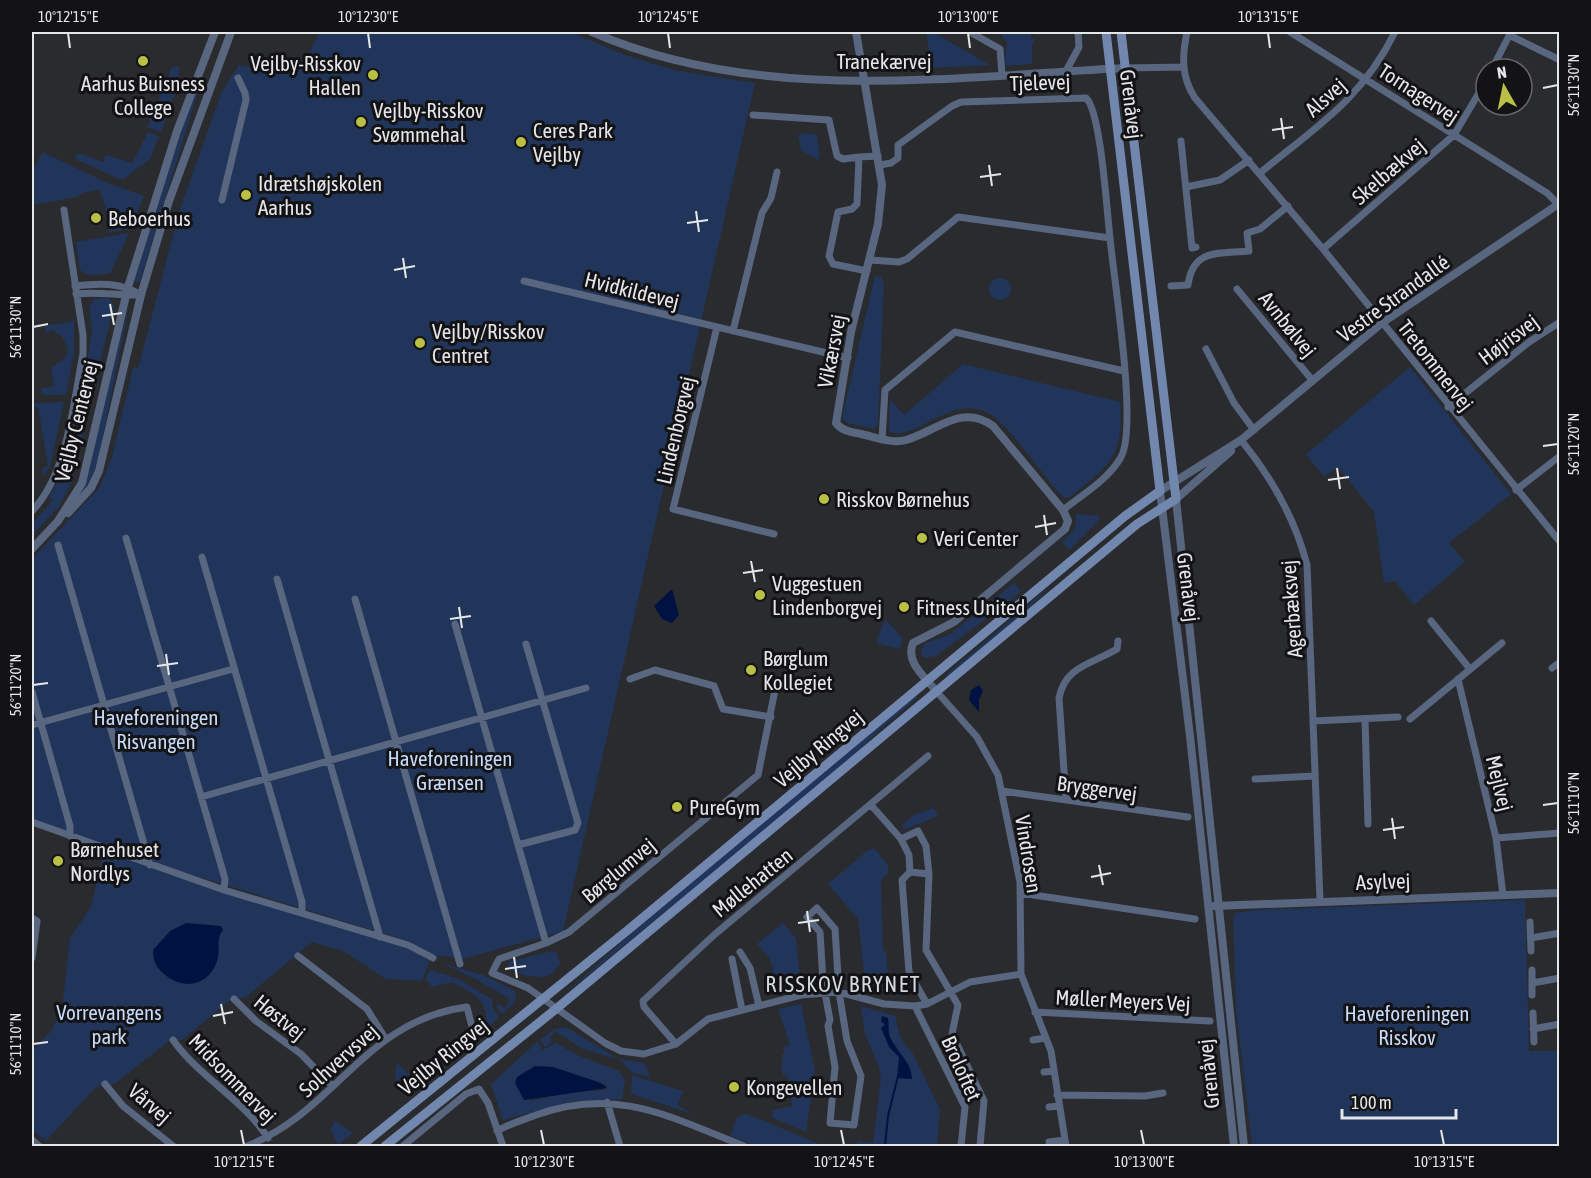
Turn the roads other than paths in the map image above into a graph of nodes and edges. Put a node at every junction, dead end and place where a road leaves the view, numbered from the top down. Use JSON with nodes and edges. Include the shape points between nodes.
{"nodes":[{"id":1,"x":215,"y":32,"type":"edge"},
{"id":2,"x":231,"y":32,"type":"edge"},
{"id":3,"x":592,"y":32,"type":"edge"},
{"id":4,"x":856,"y":32,"type":"edge"},
{"id":5,"x":972,"y":32,"type":"edge"},
{"id":6,"x":1078,"y":32,"type":"edge"},
{"id":7,"x":1106,"y":32,"type":"edge"},
{"id":8,"x":1121,"y":32,"type":"edge"},
{"id":9,"x":1187,"y":32,"type":"edge"},
{"id":10,"x":1395,"y":32,"type":"edge"},
{"id":11,"x":1295,"y":33,"type":"edge"},
{"id":12,"x":1510,"y":33,"type":"edge"},
{"id":13,"x":1498,"y":57,"type":"edge"},
{"id":14,"x":1560,"y":60,"type":"edge"},
{"id":15,"x":1183,"y":67,"type":"junction"},
{"id":16,"x":1125,"y":68,"type":"junction"},
{"id":17,"x":1109,"y":69,"type":"junction"},
{"id":18,"x":1066,"y":71,"type":"junction"},
{"id":19,"x":1002,"y":75,"type":"junction"},
{"id":20,"x":238,"y":78,"type":"dead end"},
{"id":21,"x":864,"y":80,"type":"junction"},
{"id":22,"x":1367,"y":80,"type":"junction"},
{"id":23,"x":1474,"y":101,"type":"edge"},
{"id":24,"x":753,"y":115,"type":"dead end"},
{"id":25,"x":1454,"y":135,"type":"junction"},
{"id":26,"x":1181,"y":141,"type":"dead end"},
{"id":27,"x":859,"y":157,"type":"junction"},
{"id":28,"x":879,"y":160,"type":"junction"},
{"id":29,"x":1249,"y":160,"type":"junction"},
{"id":30,"x":777,"y":172,"type":"dead end"},
{"id":31,"x":1260,"y":173,"type":"junction"},
{"id":32,"x":1186,"y":187,"type":"junction"},
{"id":33,"x":222,"y":200,"type":"dead end"},
{"id":34,"x":1559,"y":204,"type":"edge"},
{"id":35,"x":1288,"y":206,"type":"junction"},
{"id":36,"x":64,"y":210,"type":"dead end"},
{"id":37,"x":1110,"y":238,"type":"junction"},
{"id":38,"x":1196,"y":248,"type":"dead end"},
{"id":39,"x":1323,"y":249,"type":"junction"},
{"id":40,"x":870,"y":260,"type":"junction"},
{"id":41,"x":867,"y":271,"type":"junction"},
{"id":42,"x":524,"y":281,"type":"dead end"},
{"id":43,"x":1171,"y":286,"type":"dead end"},
{"id":44,"x":1237,"y":289,"type":"dead end"},
{"id":45,"x":75,"y":290,"type":"junction"},
{"id":46,"x":127,"y":291,"type":"junction"},
{"id":47,"x":141,"y":295,"type":"junction"},
{"id":48,"x":1560,"y":322,"type":"edge"},
{"id":49,"x":1382,"y":323,"type":"junction"},
{"id":50,"x":717,"y":327,"type":"junction"},
{"id":51,"x":733,"y":331,"type":"junction"},
{"id":52,"x":1206,"y":349,"type":"dead end"},
{"id":53,"x":848,"y":358,"type":"junction"},
{"id":54,"x":1124,"y":372,"type":"junction"},
{"id":55,"x":1313,"y":381,"type":"junction"},
{"id":56,"x":1448,"y":407,"type":"junction"},
{"id":57,"x":1254,"y":430,"type":"junction"},
{"id":58,"x":882,"y":439,"type":"junction"},
{"id":59,"x":1241,"y":440,"type":"junction"},
{"id":60,"x":1560,"y":456,"type":"edge"},
{"id":61,"x":1174,"y":483,"type":"junction"},
{"id":62,"x":1516,"y":490,"type":"junction"},
{"id":63,"x":1160,"y":491,"type":"junction"},
{"id":64,"x":1176,"y":499,"type":"junction"},
{"id":65,"x":1162,"y":508,"type":"junction"},
{"id":66,"x":1063,"y":510,"type":"junction"},
{"id":67,"x":32,"y":511,"type":"edge"},
{"id":68,"x":58,"y":521,"type":"junction"},
{"id":69,"x":774,"y":534,"type":"dead end"},
{"id":70,"x":126,"y":538,"type":"dead end"},
{"id":71,"x":1560,"y":543,"type":"edge"},
{"id":72,"x":58,"y":544,"type":"dead end"},
{"id":73,"x":32,"y":549,"type":"edge"},
{"id":74,"x":202,"y":557,"type":"dead end"},
{"id":75,"x":277,"y":579,"type":"dead end"},
{"id":76,"x":355,"y":599,"type":"dead end"},
{"id":77,"x":1431,"y":621,"type":"dead end"},
{"id":78,"x":455,"y":624,"type":"dead end"},
{"id":79,"x":1118,"y":641,"type":"dead end"},
{"id":80,"x":1502,"y":643,"type":"dead end"},
{"id":81,"x":526,"y":644,"type":"dead end"},
{"id":82,"x":1560,"y":662,"type":"edge"},
{"id":83,"x":1552,"y":668,"type":"dead end"},
{"id":84,"x":233,"y":669,"type":"junction"},
{"id":85,"x":1470,"y":669,"type":"junction"},
{"id":86,"x":630,"y":679,"type":"dead end"},
{"id":87,"x":1458,"y":679,"type":"junction"},
{"id":88,"x":777,"y":680,"type":"dead end"},
{"id":89,"x":928,"y":680,"type":"junction"},
{"id":90,"x":169,"y":686,"type":"junction"},
{"id":91,"x":586,"y":688,"type":"dead end"},
{"id":92,"x":32,"y":692,"type":"edge"},
{"id":93,"x":937,"y":692,"type":"junction"},
{"id":94,"x":543,"y":700,"type":"junction"},
{"id":95,"x":104,"y":704,"type":"junction"},
{"id":96,"x":771,"y":717,"type":"junction"},
{"id":97,"x":1398,"y":717,"type":"dead end"},
{"id":98,"x":482,"y":718,"type":"junction"},
{"id":99,"x":1365,"y":719,"type":"junction"},
{"id":100,"x":1410,"y":719,"type":"dead end"},
{"id":101,"x":1313,"y":721,"type":"junction"},
{"id":102,"x":40,"y":722,"type":"junction"},
{"id":103,"x":32,"y":725,"type":"edge"},
{"id":104,"x":397,"y":743,"type":"junction"},
{"id":105,"x":928,"y":756,"type":"dead end"},
{"id":106,"x":330,"y":761,"type":"junction"},
{"id":107,"x":1315,"y":776,"type":"junction"},
{"id":108,"x":266,"y":779,"type":"junction"},
{"id":109,"x":1255,"y":779,"type":"dead end"},
{"id":110,"x":1002,"y":791,"type":"junction"},
{"id":111,"x":201,"y":798,"type":"junction"},
{"id":112,"x":1066,"y":800,"type":"junction"},
{"id":113,"x":871,"y":805,"type":"junction"},
{"id":114,"x":1188,"y":817,"type":"dead end"},
{"id":115,"x":32,"y":822,"type":"edge"},
{"id":116,"x":1368,"y":824,"type":"dead end"},
{"id":117,"x":1560,"y":833,"type":"edge"},
{"id":118,"x":70,"y":836,"type":"junction"},
{"id":119,"x":1496,"y":838,"type":"junction"},
{"id":120,"x":901,"y":839,"type":"junction"},
{"id":121,"x":519,"y":845,"type":"junction"},
{"id":122,"x":150,"y":865,"type":"junction"},
{"id":123,"x":910,"y":872,"type":"junction"},
{"id":124,"x":929,"y":874,"type":"junction"},
{"id":125,"x":224,"y":890,"type":"junction"},
{"id":126,"x":1020,"y":893,"type":"junction"},
{"id":127,"x":1560,"y":893,"type":"edge"},
{"id":128,"x":1503,"y":895,"type":"junction"},
{"id":129,"x":1320,"y":901,"type":"junction"},
{"id":130,"x":1219,"y":906,"type":"junction"},
{"id":131,"x":1208,"y":907,"type":"junction"},
{"id":132,"x":302,"y":912,"type":"junction"},
{"id":133,"x":32,"y":918,"type":"edge"},
{"id":134,"x":1195,"y":919,"type":"dead end"},
{"id":135,"x":1530,"y":922,"type":"dead end"},
{"id":136,"x":1560,"y":933,"type":"edge"},
{"id":137,"x":380,"y":936,"type":"junction"},
{"id":138,"x":1531,"y":938,"type":"junction"},
{"id":139,"x":546,"y":943,"type":"junction"},
{"id":140,"x":1531,"y":951,"type":"dead end"},
{"id":141,"x":740,"y":952,"type":"dead end"},
{"id":142,"x":298,"y":956,"type":"dead end"},
{"id":143,"x":32,"y":958,"type":"edge"},
{"id":144,"x":433,"y":958,"type":"dead end"},
{"id":145,"x":732,"y":959,"type":"dead end"},
{"id":146,"x":460,"y":964,"type":"dead end"},
{"id":147,"x":1532,"y":970,"type":"dead end"},
{"id":148,"x":1021,"y":974,"type":"junction"},
{"id":149,"x":1560,"y":978,"type":"edge"},
{"id":150,"x":1532,"y":983,"type":"junction"},
{"id":151,"x":950,"y":991,"type":"junction"},
{"id":152,"x":839,"y":992,"type":"junction"},
{"id":153,"x":826,"y":993,"type":"junction"},
{"id":154,"x":1532,"y":994,"type":"dead end"},
{"id":155,"x":234,"y":999,"type":"dead end"},
{"id":156,"x":543,"y":999,"type":"junction"},
{"id":157,"x":927,"y":1004,"type":"junction"},
{"id":158,"x":759,"y":1006,"type":"junction"},
{"id":159,"x":915,"y":1006,"type":"junction"},
{"id":160,"x":556,"y":1009,"type":"junction"},
{"id":161,"x":742,"y":1010,"type":"junction"},
{"id":162,"x":1035,"y":1012,"type":"junction"},
{"id":163,"x":1533,"y":1013,"type":"dead end"},
{"id":164,"x":1210,"y":1021,"type":"dead end"},
{"id":165,"x":1560,"y":1024,"type":"edge"},
{"id":166,"x":1533,"y":1029,"type":"junction"},
{"id":167,"x":473,"y":1031,"type":"dead end"},
{"id":168,"x":385,"y":1038,"type":"junction"},
{"id":169,"x":1045,"y":1038,"type":"junction"},
{"id":170,"x":173,"y":1040,"type":"dead end"},
{"id":171,"x":1033,"y":1040,"type":"dead end"},
{"id":172,"x":1534,"y":1042,"type":"dead end"},
{"id":173,"x":676,"y":1044,"type":"junction"},
{"id":174,"x":1054,"y":1071,"type":"junction"},
{"id":175,"x":1044,"y":1072,"type":"dead end"},
{"id":176,"x":105,"y":1084,"type":"dead end"},
{"id":177,"x":332,"y":1086,"type":"junction"},
{"id":178,"x":1163,"y":1093,"type":"dead end"},
{"id":179,"x":1058,"y":1095,"type":"junction"},
{"id":180,"x":606,"y":1102,"type":"junction"},
{"id":181,"x":1059,"y":1106,"type":"junction"},
{"id":182,"x":1049,"y":1107,"type":"dead end"},
{"id":183,"x":497,"y":1131,"type":"junction"},
{"id":184,"x":268,"y":1138,"type":"junction"},
{"id":185,"x":32,"y":1140,"type":"edge"},
{"id":186,"x":1049,"y":1142,"type":"dead end"},
{"id":187,"x":728,"y":1143,"type":"edge"},
{"id":188,"x":1065,"y":1143,"type":"edge"},
{"id":189,"x":39,"y":1146,"type":"edge"},
{"id":190,"x":173,"y":1146,"type":"edge"},
{"id":191,"x":248,"y":1146,"type":"edge"},
{"id":192,"x":361,"y":1146,"type":"edge"},
{"id":193,"x":385,"y":1146,"type":"edge"},
{"id":194,"x":403,"y":1146,"type":"edge"},
{"id":195,"x":503,"y":1146,"type":"edge"},
{"id":196,"x":620,"y":1146,"type":"edge"},
{"id":197,"x":744,"y":1146,"type":"edge"},
{"id":198,"x":961,"y":1146,"type":"edge"},
{"id":199,"x":980,"y":1146,"type":"edge"},
{"id":200,"x":1234,"y":1146,"type":"edge"},
{"id":201,"x":1244,"y":1146,"type":"edge"}],
"edges":[{"from":1,"to":46,"type":"street","name":"Vejlby Centervej","via":[[173,141]]},
{"from":2,"to":47,"type":"street","name":"Vejlby Centervej","via":[[186,148]]},
{"from":3,"to":21,"type":"street","name":"Tranekærvej","via":[[696,66],[764,75]]},
{"from":4,"to":21,"type":"street","name":"Vikærsvej"},
{"from":5,"to":19,"type":"street","via":[[1000,49]]},
{"from":6,"to":18,"type":"street","via":[[1079,47]]},
{"from":7,"to":17,"type":"main road","name":"Grenåvej"},
{"from":8,"to":16,"type":"main road","name":"Grenåvej"},
{"from":9,"to":15,"type":"street"},
{"from":10,"to":22,"type":"street","name":"Alsvej"},
{"from":11,"to":22,"type":"street","name":"Tornagervej"},
{"from":12,"to":13,"type":"street"},
{"from":12,"to":14,"type":"street"},
{"from":15,"to":16,"type":"street","name":"Tranekærvej"},
{"from":15,"to":29,"type":"street","name":"Tretommervej","via":[[1195,98]]},
{"from":16,"to":17,"type":"street","name":"Tranekærvej"},
{"from":16,"to":61,"type":"main road","name":"Grenåvej"},
{"from":17,"to":18,"type":"street","name":"Tranekærvej"},
{"from":17,"to":63,"type":"main road","name":"Grenåvej"},
{"from":18,"to":19,"type":"street","name":"Tranekærvej"},
{"from":19,"to":21,"type":"street","name":"Tranekærvej"},
{"from":20,"to":33,"type":"street","via":[[246,100]]},
{"from":21,"to":28,"type":"street","name":"Vikærsvej"},
{"from":22,"to":25,"type":"street","name":"Tornagervej"},
{"from":22,"to":31,"type":"street","name":"Alsvej","via":[[1349,100]]},
{"from":23,"to":25,"type":"street","name":"Skelbækvej"},
{"from":24,"to":27,"type":"street","via":[[829,120],[837,156]]},
{"from":25,"to":34,"type":"street","name":"Tornagervej"},
{"from":25,"to":39,"type":"street","name":"Skelbækvej"},
{"from":26,"to":32,"type":"street"},
{"from":27,"to":28,"type":"street"},
{"from":27,"to":41,"type":"street","via":[[858,201],[852,209],[838,212],[829,256],[833,264]]},
{"from":28,"to":37,"type":"street","name":"Tjelevej","via":[[891,163],[898,158],[898,146],[961,102],[1081,96],[1093,108]]},
{"from":28,"to":40,"type":"street","name":"Vikærsvej","via":[[881,203]]},
{"from":29,"to":31,"type":"street","name":"Tretommervej"},
{"from":29,"to":32,"type":"street","via":[[1220,180]]},
{"from":30,"to":51,"type":"street","via":[[771,198],[762,213]]},
{"from":31,"to":35,"type":"street","name":"Tretommervej"},
{"from":32,"to":38,"type":"street","via":[[1192,248]]},
{"from":34,"to":49,"type":"street","name":"Vestre Strandallé"},
{"from":35,"to":39,"type":"street","name":"Tretommervej"},
{"from":35,"to":43,"type":"street","via":[[1247,233],[1249,251],[1201,258],[1191,268],[1188,285]]},
{"from":36,"to":45,"type":"street"},
{"from":37,"to":40,"type":"street","via":[[958,217],[907,259]]},
{"from":37,"to":54,"type":"street","name":"Tjelevej"},
{"from":39,"to":49,"type":"street","name":"Tretommervej"},
{"from":40,"to":41,"type":"street","name":"Vikærsvej"},
{"from":41,"to":53,"type":"street","name":"Vikærsvej"},
{"from":42,"to":50,"type":"street","name":"Hvidkildevej"},
{"from":44,"to":55,"type":"street","name":"Avnbølvej"},
{"from":45,"to":46,"type":"street","via":[[96,283]]},
{"from":45,"to":67,"type":"street","via":[[83,344],[74,400],[58,470]]},
{"from":46,"to":47,"type":"street"},
{"from":46,"to":68,"type":"street","name":"Vejlby Centervej","via":[[82,483]]},
{"from":47,"to":68,"type":"street","name":"Vejlby Centervej","via":[[99,471],[84,497]]},
{"from":48,"to":56,"type":"street","name":"Højrisvej"},
{"from":49,"to":55,"type":"street","name":"Vestre Strandallé"},
{"from":49,"to":56,"type":"street","name":"Tretommervej"},
{"from":50,"to":51,"type":"street","name":"Hvidkildevej"},
{"from":50,"to":69,"type":"street","name":"Lindenborgvej","via":[[673,509]]},
{"from":51,"to":53,"type":"street","name":"Hvidkildevej"},
{"from":52,"to":57,"type":"street","via":[[1234,403]]},
{"from":53,"to":58,"type":"street","name":"Vikærsvej","via":[[835,419],[838,426],[848,431]]},
{"from":54,"to":58,"type":"street","via":[[956,332],[885,390]]},
{"from":54,"to":66,"type":"street","name":"Tjelevej","via":[[1127,428],[1121,457]]},
{"from":55,"to":57,"type":"street","name":"Vestre Strandallé"},
{"from":56,"to":62,"type":"street","name":"Tretommervej"},
{"from":57,"to":59,"type":"street","name":"Vestre Strandallé"},
{"from":58,"to":66,"type":"street","via":[[906,440],[957,417],[979,418],[993,426]]},
{"from":59,"to":61,"type":"street","name":"Vestre Strandallé"},
{"from":59,"to":64,"type":"street","name":"Vestre Strandallé"},
{"from":59,"to":101,"type":"street","name":"Agerbæksvej","via":[[1272,481],[1292,519],[1307,565]]},
{"from":60,"to":62,"type":"street"},
{"from":61,"to":63,"type":"street","name":"Vestre Strandallé"},
{"from":61,"to":64,"type":"main road","name":"Grenåvej"},
{"from":62,"to":71,"type":"street","name":"Tretommervej"},
{"from":63,"to":65,"type":"street","name":"Grenåvej"},
{"from":63,"to":89,"type":"main road","name":"Vejlby Ringvej"},
{"from":64,"to":65,"type":"main road","name":"Vejlby Ringvej"},
{"from":64,"to":130,"type":"street","name":"Grenåvej"},
{"from":65,"to":93,"type":"main road","name":"Vejlby Ringvej","via":[[1137,524]]},
{"from":65,"to":131,"type":"street","name":"Grenåvej"},
{"from":66,"to":89,"type":"street","via":[[1068,521],[1065,529],[954,622],[914,643],[910,657]]},
{"from":68,"to":73,"type":"street"},
{"from":70,"to":90,"type":"street"},
{"from":72,"to":95,"type":"street"},
{"from":74,"to":84,"type":"street"},
{"from":75,"to":106,"type":"street"},
{"from":76,"to":104,"type":"street"},
{"from":77,"to":85,"type":"street"},
{"from":78,"to":98,"type":"street"},
{"from":79,"to":112,"type":"street","via":[[1117,649],[1077,669],[1067,676],[1061,688]]},
{"from":80,"to":85,"type":"street"},
{"from":81,"to":94,"type":"street"},
{"from":82,"to":83,"type":"street"},
{"from":84,"to":90,"type":"street"},
{"from":84,"to":108,"type":"street"},
{"from":85,"to":87,"type":"street"},
{"from":86,"to":96,"type":"street","via":[[655,670],[714,686],[723,709]]},
{"from":87,"to":100,"type":"street"},
{"from":87,"to":119,"type":"street","name":"Mejlvej"},
{"from":88,"to":96,"type":"street","name":"Børglumvej"},
{"from":89,"to":93,"type":"street"},
{"from":89,"to":156,"type":"main road","name":"Vejlby Ringvej"},
{"from":90,"to":95,"type":"street"},
{"from":90,"to":111,"type":"street"},
{"from":91,"to":94,"type":"street"},
{"from":92,"to":102,"type":"street"},
{"from":93,"to":110,"type":"street","name":"Vindrosen","via":[[986,750]]},
{"from":93,"to":160,"type":"main road","name":"Vejlby Ringvej"},
{"from":94,"to":98,"type":"street"},
{"from":94,"to":121,"type":"street","via":[[578,827]]},
{"from":95,"to":102,"type":"street"},
{"from":95,"to":122,"type":"street"},
{"from":96,"to":139,"type":"street","name":"Børglumvej","via":[[758,775],[569,932]]},
{"from":97,"to":99,"type":"street"},
{"from":98,"to":104,"type":"street"},
{"from":98,"to":121,"type":"street"},
{"from":99,"to":101,"type":"street"},
{"from":99,"to":116,"type":"street"},
{"from":101,"to":107,"type":"street","name":"Agerbæksvej"},
{"from":102,"to":103,"type":"street"},
{"from":102,"to":118,"type":"street"},
{"from":104,"to":106,"type":"street"},
{"from":104,"to":146,"type":"street"},
{"from":105,"to":113,"type":"street","name":"Møllehatten"},
{"from":106,"to":108,"type":"street"},
{"from":106,"to":137,"type":"street"},
{"from":107,"to":109,"type":"street"},
{"from":107,"to":129,"type":"street","name":"Agerbæksvej"},
{"from":108,"to":111,"type":"street"},
{"from":108,"to":132,"type":"street"},
{"from":110,"to":112,"type":"street","name":"Bryggervej"},
{"from":110,"to":126,"type":"street","name":"Vindrosen"},
{"from":111,"to":125,"type":"street","via":[[225,879]]},
{"from":112,"to":114,"type":"street","name":"Bryggervej"},
{"from":113,"to":120,"type":"street"},
{"from":113,"to":173,"type":"street","name":"Møllehatten","via":[[714,935],[643,1001]]},
{"from":115,"to":118,"type":"street"},
{"from":117,"to":119,"type":"street"},
{"from":118,"to":122,"type":"street"},
{"from":119,"to":128,"type":"street","name":"Mejlvej"},
{"from":120,"to":123,"type":"street","via":[[909,855]]},
{"from":120,"to":124,"type":"street","name":"Broloftet","via":[[918,831],[926,846]]},
{"from":121,"to":139,"type":"street"},
{"from":122,"to":125,"type":"street"},
{"from":123,"to":124,"type":"street"},
{"from":123,"to":157,"type":"street","via":[[902,880],[905,944],[909,972]]},
{"from":124,"to":151,"type":"street","name":"Broloftet","via":[[926,950]]},
{"from":125,"to":132,"type":"street"},
{"from":126,"to":134,"type":"street"},
{"from":126,"to":148,"type":"street","name":"Vindrosen"},
{"from":127,"to":128,"type":"street","name":"Asylvej"},
{"from":128,"to":129,"type":"street","name":"Asylvej"},
{"from":129,"to":130,"type":"street","name":"Asylvej"},
{"from":130,"to":131,"type":"street","name":"Asylvej"},
{"from":130,"to":201,"type":"street","name":"Grenåvej"},
{"from":131,"to":200,"type":"street","name":"Grenåvej"},
{"from":132,"to":137,"type":"street"},
{"from":133,"to":143,"type":"street","via":[[37,921]]},
{"from":135,"to":138,"type":"street"},
{"from":136,"to":138,"type":"street"},
{"from":137,"to":144,"type":"street"},
{"from":138,"to":140,"type":"street"},
{"from":139,"to":156,"type":"street","name":"Børglumvej","via":[[499,959],[492,973]]},
{"from":141,"to":158,"type":"street","via":[[750,968]]},
{"from":142,"to":168,"type":"street","via":[[367,1009]]},
{"from":145,"to":161,"type":"street"},
{"from":147,"to":150,"type":"street"},
{"from":148,"to":151,"type":"street","via":[[970,982]]},
{"from":148,"to":162,"type":"street","name":"Vindrosen"},
{"from":149,"to":150,"type":"street"},
{"from":150,"to":154,"type":"street"},
{"from":151,"to":157,"type":"street"},
{"from":151,"to":199,"type":"street","name":"Broloftet","via":[[958,1005],[952,1035],[984,1101]]},
{"from":152,"to":153,"type":"street"},
{"from":152,"to":153,"type":"street","via":[[835,929],[817,908],[807,917],[820,932]]},
{"from":152,"to":153,"type":"street","via":[[847,1041],[862,1082],[854,1125],[830,1123],[836,1067]]},
{"from":152,"to":159,"type":"street","via":[[884,1004]]},
{"from":153,"to":158,"type":"street"},
{"from":155,"to":177,"type":"street","name":"Høstvej","via":[[256,1022],[301,1054]]},
{"from":156,"to":160,"type":"street"},
{"from":156,"to":192,"type":"main road","name":"Vejlby Ringvej"},
{"from":157,"to":159,"type":"street"},
{"from":158,"to":161,"type":"street"},
{"from":159,"to":198,"type":"street","name":"Broloftet","via":[[965,1107]]},
{"from":160,"to":173,"type":"street","via":[[621,1051],[644,1054]]},
{"from":160,"to":193,"type":"main road","name":"Vejlby Ringvej"},
{"from":161,"to":173,"type":"street","via":[[708,1019]]},
{"from":162,"to":164,"type":"street","name":"Møller Meyers Vej"},
{"from":162,"to":169,"type":"street","name":"Vindrosen"},
{"from":163,"to":166,"type":"street"},
{"from":165,"to":166,"type":"street"},
{"from":166,"to":172,"type":"street"},
{"from":167,"to":168,"type":"street","name":"Solhvervsvej","via":[[467,1007],[418,1020]]},
{"from":168,"to":177,"type":"street","name":"Solhvervsvej"},
{"from":169,"to":171,"type":"street"},
{"from":169,"to":174,"type":"street","name":"Vindrosen"},
{"from":170,"to":184,"type":"street","name":"Midsommervej","via":[[189,1063],[256,1119]]},
{"from":174,"to":175,"type":"street"},
{"from":174,"to":179,"type":"street","name":"Vindrosen"},
{"from":176,"to":190,"type":"street","name":"Vårvej","via":[[123,1106]]},
{"from":177,"to":184,"type":"street","name":"Solhvervsvej","via":[[291,1124]]},
{"from":178,"to":179,"type":"street"},
{"from":179,"to":181,"type":"street","name":"Vindrosen"},
{"from":180,"to":183,"type":"street","via":[[568,1105]]},
{"from":180,"to":187,"type":"street","via":[[663,1113]]},
{"from":180,"to":196,"type":"street"},
{"from":181,"to":182,"type":"street"},
{"from":181,"to":188,"type":"street","name":"Vindrosen"},
{"from":183,"to":194,"type":"street","via":[[484,1093],[473,1089]]},
{"from":183,"to":195,"type":"street"},
{"from":184,"to":191,"type":"street","name":"Solhvervsvej"},
{"from":185,"to":189,"type":"street"},
{"from":186,"to":188,"type":"street","name":"Vindrosen"},
{"from":187,"to":197,"type":"street"}]}
